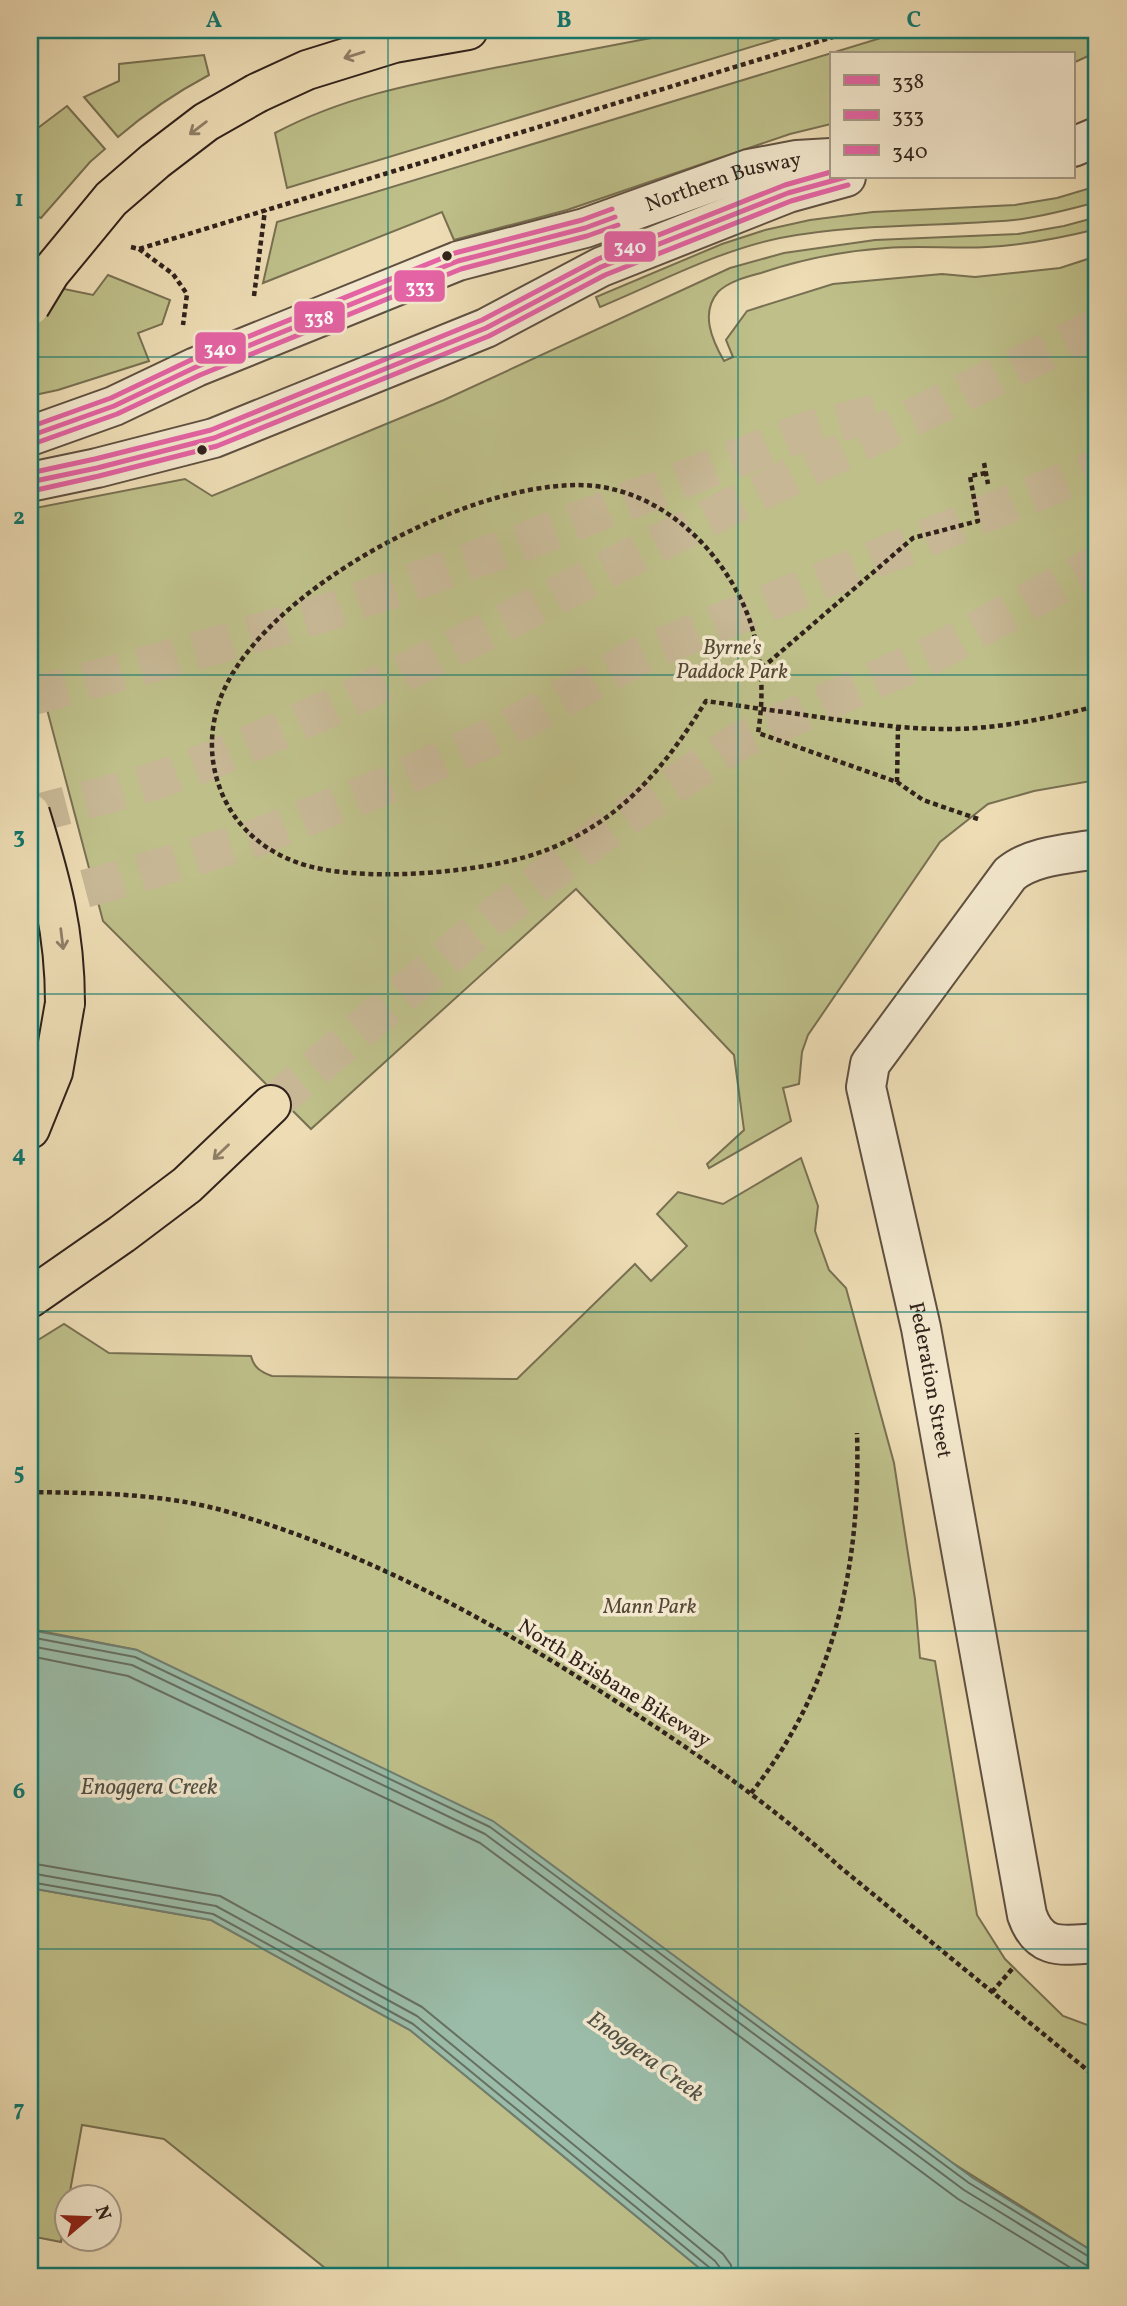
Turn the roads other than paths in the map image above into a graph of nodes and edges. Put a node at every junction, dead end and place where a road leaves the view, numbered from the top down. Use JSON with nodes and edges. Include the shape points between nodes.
{"nodes":[{"id":1,"x":468,"y":30,"type":"edge"},
{"id":2,"x":1097,"y":137,"type":"edge"},
{"id":3,"x":1074,"y":147,"type":"edge"},
{"id":4,"x":830,"y":158,"type":"edge"},
{"id":5,"x":842,"y":178,"type":"edge"},
{"id":6,"x":30,"y":306,"type":"edge"},
{"id":7,"x":30,"y":436,"type":"edge"},
{"id":8,"x":30,"y":482,"type":"edge"},
{"id":9,"x":30,"y":813,"type":"edge"},
{"id":10,"x":30,"y":833,"type":"edge"},
{"id":11,"x":1097,"y":849,"type":"edge"},
{"id":12,"x":49,"y":877,"type":"junction"},
{"id":13,"x":271,"y":1105,"type":"tunnel mouth"},
{"id":14,"x":30,"y":1129,"type":"edge"},
{"id":15,"x":40,"y":1292,"type":"edge"},
{"id":16,"x":1097,"y":1943,"type":"edge"}],
"edges":[{"from":1,"to":6,"type":"highway","one_way":true,"bridge":true,"via":[[394,43],[307,70],[206,122],[111,199],[50,273]]},
{"from":2,"to":3,"type":"street"},
{"from":4,"to":7,"type":"street","name":"Northern Busway","via":[[749,169],[585,228],[458,261]]},
{"from":5,"to":8,"type":"street","name":"Northern Busway","via":[[788,193],[601,267],[486,328],[214,439]]},
{"from":9,"to":12,"type":"highway","bridge":true},
{"from":10,"to":12,"type":"highway","bridge":true},
{"from":11,"to":16,"type":"street","name":"Federation Street","via":[[1018,867],[876,1055],[866,1087],[921,1328],[1027,1915],[1031,1928],[1049,1943]]},
{"from":12,"to":14,"type":"highway","one_way":true,"bridge":true,"via":[[63,941],[65,1003],[53,1072]]},
{"from":13,"to":15,"type":"highway","one_way":true,"via":[[187,1185]]}]}
